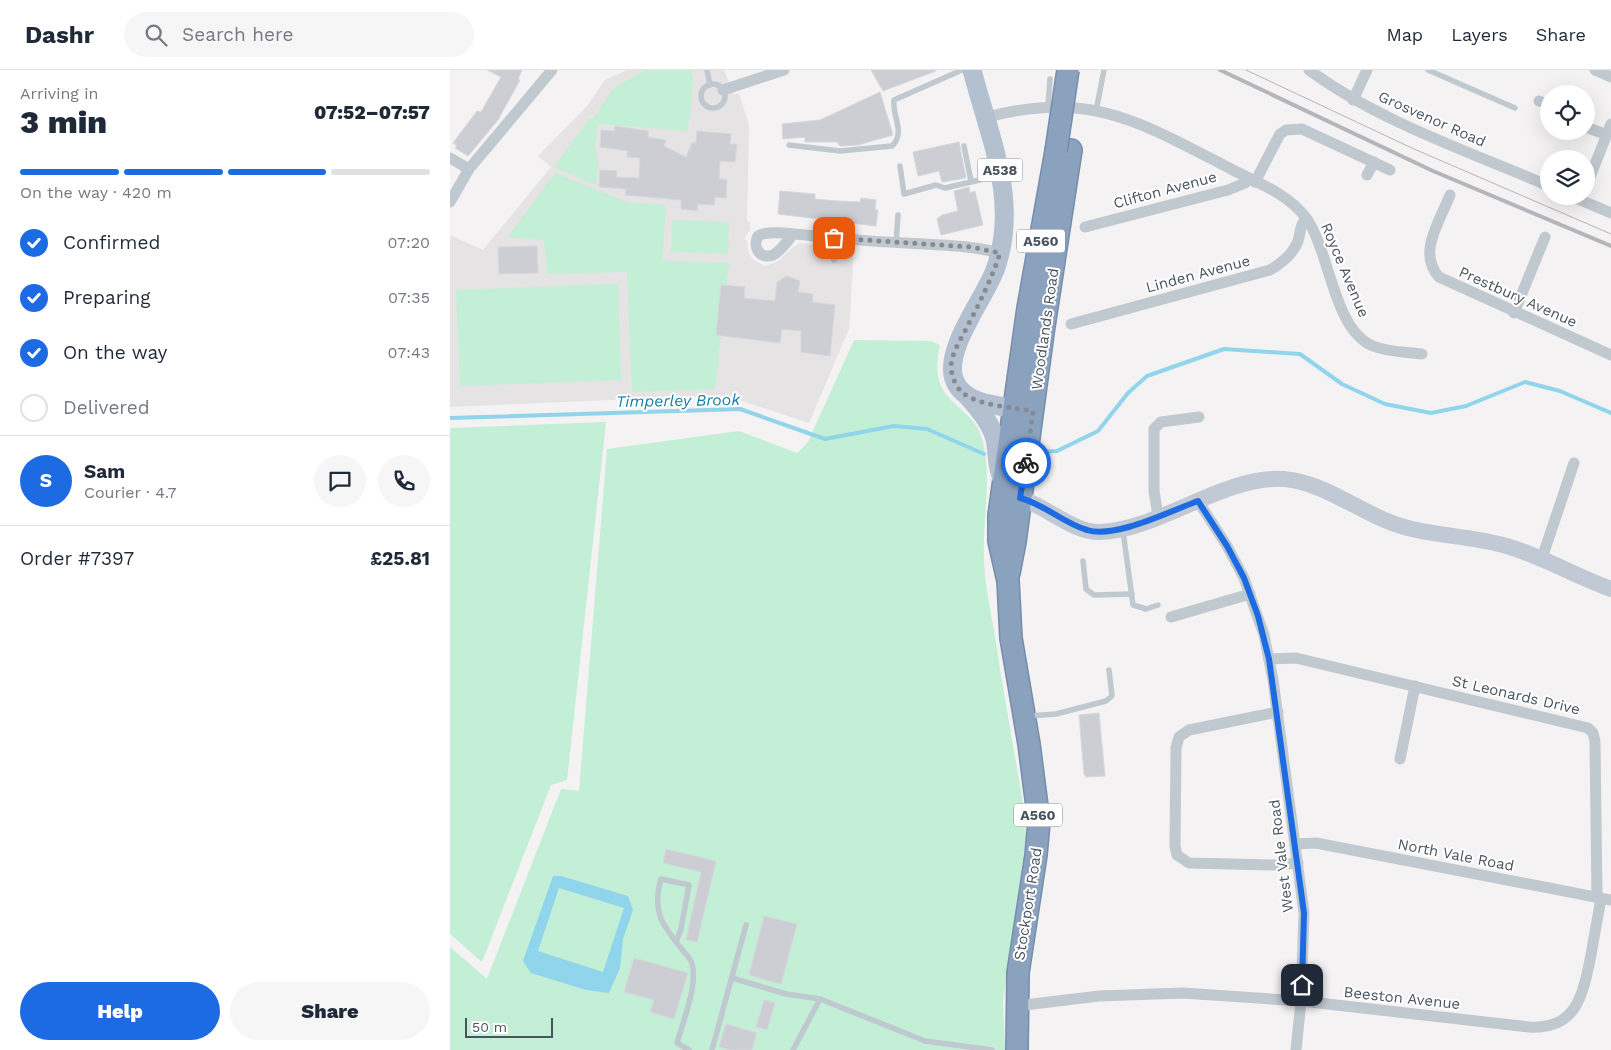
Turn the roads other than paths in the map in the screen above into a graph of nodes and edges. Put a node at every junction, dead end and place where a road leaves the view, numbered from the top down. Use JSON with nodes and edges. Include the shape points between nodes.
{"nodes":[{"id":1,"x":707,"y":70,"type":"edge"},
{"id":2,"x":784,"y":70,"type":"edge"},
{"id":3,"x":962,"y":70,"type":"edge"},
{"id":4,"x":972,"y":70,"type":"edge"},
{"id":5,"x":1083,"y":70,"type":"edge"},
{"id":6,"x":1104,"y":70,"type":"edge"},
{"id":7,"x":1309,"y":70,"type":"edge"},
{"id":8,"x":1367,"y":70,"type":"edge"},
{"id":9,"x":1428,"y":70,"type":"edge"},
{"id":10,"x":1595,"y":70,"type":"edge"},
{"id":11,"x":548,"y":71,"type":"edge"},
{"id":12,"x":1444,"y":73,"type":"edge"},
{"id":13,"x":1059,"y":74,"type":"edge"},
{"id":14,"x":1611,"y":77,"type":"edge"},
{"id":15,"x":710,"y":84,"type":"junction"},
{"id":16,"x":724,"y":90,"type":"junction"},
{"id":17,"x":1353,"y":100,"type":"junction"},
{"id":18,"x":1048,"y":106,"type":"junction"},
{"id":19,"x":1514,"y":108,"type":"dead end"},
{"id":20,"x":1096,"y":111,"type":"junction"},
{"id":21,"x":984,"y":118,"type":"junction"},
{"id":22,"x":1595,"y":128,"type":"edge"},
{"id":23,"x":1609,"y":130,"type":"edge"},
{"id":24,"x":788,"y":145,"type":"dead end"},
{"id":25,"x":964,"y":146,"type":"dead end"},
{"id":26,"x":1064,"y":151,"type":"junction"},
{"id":27,"x":450,"y":158,"type":"edge"},
{"id":28,"x":1374,"y":162,"type":"junction"},
{"id":29,"x":1595,"y":165,"type":"edge"},
{"id":30,"x":900,"y":166,"type":"dead end"},
{"id":31,"x":470,"y":168,"type":"junction"},
{"id":32,"x":1390,"y":170,"type":"dead end"},
{"id":33,"x":1001,"y":174,"type":"junction"},
{"id":34,"x":1367,"y":175,"type":"dead end"},
{"id":35,"x":1252,"y":180,"type":"junction"},
{"id":36,"x":971,"y":182,"type":"junction"},
{"id":37,"x":1540,"y":182,"type":"edge"},
{"id":38,"x":1450,"y":195,"type":"dead end"},
{"id":39,"x":450,"y":202,"type":"edge"},
{"id":40,"x":1593,"y":205,"type":"edge"},
{"id":41,"x":1611,"y":213,"type":"edge"},
{"id":42,"x":898,"y":214,"type":"dead end"},
{"id":43,"x":1307,"y":219,"type":"junction"},
{"id":44,"x":1085,"y":227,"type":"dead end"},
{"id":45,"x":793,"y":234,"type":"dead end"},
{"id":46,"x":1545,"y":237,"type":"dead end"},
{"id":47,"x":848,"y":240,"type":"junction"},
{"id":48,"x":896,"y":243,"type":"junction"},
{"id":49,"x":1000,"y":253,"type":"junction"},
{"id":50,"x":834,"y":260,"type":"dead end"},
{"id":51,"x":1514,"y":313,"type":"junction"},
{"id":52,"x":1070,"y":324,"type":"dead end"},
{"id":53,"x":1610,"y":352,"type":"edge"},
{"id":54,"x":1422,"y":354,"type":"dead end"},
{"id":55,"x":968,"y":396,"type":"junction"},
{"id":56,"x":1012,"y":408,"type":"junction"},
{"id":57,"x":1033,"y":411,"type":"junction"},
{"id":58,"x":1199,"y":417,"type":"dead end"},
{"id":59,"x":1574,"y":463,"type":"dead end"},
{"id":60,"x":1008,"y":491,"type":"junction"},
{"id":61,"x":1198,"y":501,"type":"junction"},
{"id":62,"x":1158,"y":516,"type":"junction"},
{"id":63,"x":1122,"y":528,"type":"junction"},
{"id":64,"x":1542,"y":558,"type":"junction"},
{"id":65,"x":1083,"y":561,"type":"dead end"},
{"id":66,"x":1611,"y":589,"type":"edge"},
{"id":67,"x":1132,"y":594,"type":"junction"},
{"id":68,"x":1250,"y":594,"type":"junction"},
{"id":69,"x":1158,"y":605,"type":"dead end"},
{"id":70,"x":1171,"y":617,"type":"dead end"},
{"id":71,"x":1269,"y":659,"type":"junction"},
{"id":72,"x":1109,"y":670,"type":"dead end"},
{"id":73,"x":1415,"y":686,"type":"junction"},
{"id":74,"x":1278,"y":712,"type":"junction"},
{"id":75,"x":1025,"y":716,"type":"junction"},
{"id":76,"x":1400,"y":759,"type":"dead end"},
{"id":77,"x":1296,"y":844,"type":"junction"},
{"id":78,"x":1298,"y":863,"type":"junction"},
{"id":79,"x":1603,"y":898,"type":"edge"},
{"id":80,"x":746,"y":926,"type":"dead end"},
{"id":81,"x":676,"y":942,"type":"junction"},
{"id":82,"x":732,"y":978,"type":"junction"},
{"id":83,"x":820,"y":1000,"type":"junction"},
{"id":84,"x":1301,"y":1001,"type":"junction"},
{"id":85,"x":1016,"y":1006,"type":"junction"},
{"id":86,"x":689,"y":1050,"type":"edge"},
{"id":87,"x":712,"y":1050,"type":"edge"},
{"id":88,"x":793,"y":1050,"type":"edge"},
{"id":89,"x":992,"y":1050,"type":"edge"},
{"id":90,"x":1017,"y":1050,"type":"edge"},
{"id":91,"x":1296,"y":1050,"type":"edge"}],
"edges":[{"from":1,"to":15,"type":"lane"},
{"from":2,"to":16,"type":"street"},
{"from":3,"to":24,"type":"lane","via":[[896,97],[893,107],[899,135],[892,146],[840,151]]},
{"from":4,"to":21,"type":"main road","number":"A538"},
{"from":5,"to":26,"type":"highway","name":"Woodlands Road","number":"A560"},
{"from":6,"to":20,"type":"lane"},
{"from":7,"to":17,"type":"street","name":"Grosvenor Road"},
{"from":8,"to":17,"type":"street"},
{"from":9,"to":12,"type":"lane"},
{"from":10,"to":14,"type":"street"},
{"from":11,"to":31,"type":"street"},
{"from":12,"to":19,"type":"lane"},
{"from":13,"to":18,"type":"lane"},
{"from":13,"to":26,"type":"highway","name":"Woodlands Road","number":"A560","bridge":true},
{"from":15,"to":16,"type":"lane"},
{"from":15,"to":16,"type":"lane","via":[[704,89],[702,98],[710,107],[724,102]]},
{"from":17,"to":37,"type":"street","name":"Grosvenor Road"},
{"from":18,"to":20,"type":"street","name":"Royce Avenue"},
{"from":18,"to":21,"type":"street","name":"Royce Avenue"},
{"from":20,"to":35,"type":"street","name":"Royce Avenue","via":[[1157,130]]},
{"from":21,"to":33,"type":"main road","number":"A538"},
{"from":22,"to":23,"type":"street"},
{"from":23,"to":29,"type":"street"},
{"from":25,"to":36,"type":"lane"},
{"from":26,"to":56,"type":"highway","name":"Woodlands Road","number":"A560"},
{"from":26,"to":57,"type":"highway","name":"Woodlands Road","number":"A560"},
{"from":27,"to":31,"type":"street"},
{"from":28,"to":32,"type":"street"},
{"from":28,"to":34,"type":"street"},
{"from":28,"to":35,"type":"street","via":[[1295,128],[1280,134]]},
{"from":30,"to":36,"type":"lane","via":[[904,194],[936,185],[945,188]]},
{"from":31,"to":39,"type":"street"},
{"from":33,"to":36,"type":"lane"},
{"from":33,"to":49,"type":"main road","number":"A538","via":[[1006,216]]},
{"from":35,"to":43,"type":"street","name":"Royce Avenue","via":[[1290,201]]},
{"from":35,"to":44,"type":"street","name":"Clifton Avenue","via":[[1228,190]]},
{"from":38,"to":51,"type":"street","name":"Prestbury Avenue","via":[[1429,249],[1433,270],[1444,280]]},
{"from":40,"to":41,"type":"street"},
{"from":42,"to":48,"type":"lane"},
{"from":43,"to":52,"type":"street","name":"Linden Avenue","via":[[1292,252],[1285,261],[1270,270]]},
{"from":43,"to":54,"type":"street","name":"Royce Avenue","via":[[1353,329],[1374,346]]},
{"from":45,"to":47,"type":"street"},
{"from":46,"to":51,"type":"street"},
{"from":47,"to":48,"type":"street"},
{"from":47,"to":50,"type":"lane"},
{"from":48,"to":49,"type":"street","via":[[971,247]]},
{"from":49,"to":55,"type":"main road","number":"A538","via":[[951,364],[957,387]]},
{"from":51,"to":53,"type":"street","name":"Prestbury Avenue"},
{"from":55,"to":56,"type":"main road"},
{"from":55,"to":60,"type":"main road","via":[[991,428],[997,470]]},
{"from":56,"to":57,"type":"main road"},
{"from":56,"to":60,"type":"highway","name":"Stockport Road","number":"A560"},
{"from":57,"to":60,"type":"highway","name":"Stockport Road","number":"A560"},
{"from":58,"to":62,"type":"street","via":[[1161,422],[1154,428],[1154,491]]},
{"from":59,"to":64,"type":"street"},
{"from":60,"to":63,"type":"street","via":[[1086,530],[1099,532]]},
{"from":60,"to":75,"type":"highway","name":"Stockport Road","number":"A560","via":[[999,541],[1008,580],[1011,638]]},
{"from":61,"to":62,"type":"street"},
{"from":61,"to":64,"type":"street","via":[[1252,483],[1288,480],[1321,490],[1404,527],[1488,541]]},
{"from":61,"to":68,"type":"street","name":"West Vale Road","via":[[1236,561]]},
{"from":62,"to":63,"type":"street"},
{"from":63,"to":67,"type":"lane"},
{"from":64,"to":66,"type":"street"},
{"from":65,"to":67,"type":"lane","via":[[1086,589],[1094,595]]},
{"from":67,"to":69,"type":"lane","via":[[1133,605],[1146,609]]},
{"from":68,"to":70,"type":"street"},
{"from":68,"to":71,"type":"street","name":"West Vale Road"},
{"from":71,"to":73,"type":"street","name":"St Leonards Drive","via":[[1296,658]]},
{"from":71,"to":74,"type":"street","name":"West Vale Road"},
{"from":72,"to":75,"type":"lane","via":[[1113,690],[1106,701],[1056,714]]},
{"from":73,"to":76,"type":"street"},
{"from":73,"to":79,"type":"street","name":"St Leonards Drive","via":[[1583,726],[1593,733]]},
{"from":74,"to":77,"type":"street","name":"West Vale Road"},
{"from":74,"to":78,"type":"street","via":[[1182,734],[1176,748],[1174,846],[1177,855],[1189,863],[1274,866]]},
{"from":75,"to":85,"type":"highway","name":"Stockport Road","number":"A560","via":[[1037,796],[1038,832],[1020,954]]},
{"from":77,"to":78,"type":"street","name":"West Vale Road"},
{"from":77,"to":79,"type":"street","name":"North Vale Road","via":[[1316,843]]},
{"from":78,"to":84,"type":"street","name":"West Vale Road","via":[[1304,924]]},
{"from":79,"to":84,"type":"street","name":"Beeston Avenue","via":[[1581,1000],[1566,1018],[1550,1026],[1529,1027]]},
{"from":80,"to":82,"type":"lane"},
{"from":81,"to":81,"type":"lane","via":[[659,918],[656,897],[661,879],[689,885]]},
{"from":81,"to":86,"type":"lane","via":[[692,962],[694,981],[677,1043]]},
{"from":82,"to":83,"type":"lane"},
{"from":82,"to":87,"type":"lane"},
{"from":83,"to":88,"type":"lane"},
{"from":83,"to":89,"type":"lane","via":[[925,1040]]},
{"from":84,"to":85,"type":"street","name":"Beeston Avenue","via":[[1167,992]]},
{"from":84,"to":91,"type":"street","name":"West Vale Road"},
{"from":85,"to":90,"type":"highway","name":"Stockport Road","number":"A560"}]}
